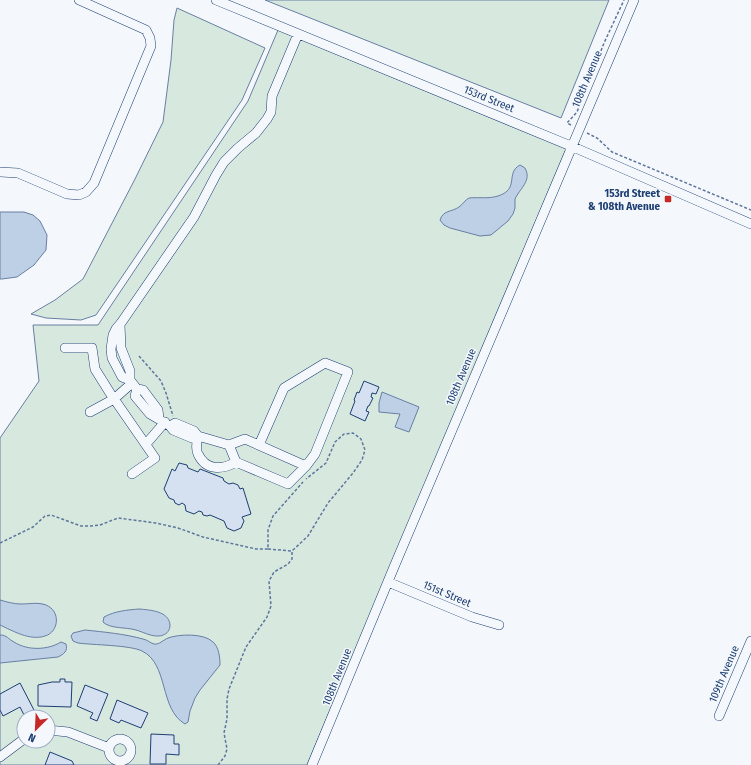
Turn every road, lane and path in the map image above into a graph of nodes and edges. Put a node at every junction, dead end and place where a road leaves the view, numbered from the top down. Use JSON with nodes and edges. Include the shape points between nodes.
{"nodes":[{"id":1,"x":79,"y":0,"type":"edge"},
{"id":2,"x":217,"y":0,"type":"edge"},
{"id":3,"x":624,"y":0,"type":"edge"},
{"id":4,"x":634,"y":0,"type":"edge"},
{"id":5,"x":298,"y":34,"type":"junction"},
{"id":6,"x":567,"y":123,"type":"dead end"},
{"id":7,"x":592,"y":135,"type":"dead end"},
{"id":8,"x":571,"y":146,"type":"junction"},
{"id":9,"x":0,"y":172,"type":"edge"},
{"id":10,"x":751,"y":210,"type":"edge"},
{"id":11,"x":751,"y":224,"type":"edge"},
{"id":12,"x":65,"y":348,"type":"dead end"},
{"id":13,"x":139,"y":356,"type":"dead end"},
{"id":14,"x":133,"y":384,"type":"junction"},
{"id":15,"x":114,"y":398,"type":"junction"},
{"id":16,"x":90,"y":412,"type":"dead end"},
{"id":17,"x":167,"y":422,"type":"junction"},
{"id":18,"x":198,"y":436,"type":"junction"},
{"id":19,"x":146,"y":444,"type":"junction"},
{"id":20,"x":229,"y":445,"type":"junction"},
{"id":21,"x":259,"y":446,"type":"junction"},
{"id":22,"x":236,"y":462,"type":"junction"},
{"id":23,"x":306,"y":466,"type":"junction"},
{"id":24,"x":132,"y":474,"type":"dead end"},
{"id":25,"x":0,"y":543,"type":"edge"},
{"id":26,"x":268,"y":549,"type":"junction"},
{"id":27,"x":292,"y":550,"type":"junction"},
{"id":28,"x":388,"y":582,"type":"junction"},
{"id":29,"x":499,"y":625,"type":"dead end"},
{"id":30,"x":751,"y":640,"type":"edge"},
{"id":31,"x":719,"y":716,"type":"dead end"},
{"id":32,"x":56,"y":731,"type":"edge"},
{"id":33,"x":16,"y":745,"type":"edge"},
{"id":34,"x":109,"y":748,"type":"dead end"},
{"id":35,"x":0,"y":757,"type":"edge"},
{"id":36,"x":218,"y":765,"type":"edge"},
{"id":37,"x":312,"y":765,"type":"edge"}],
"edges":[{"from":1,"to":9,"type":"street","via":[[146,30],[151,46],[94,183],[86,192],[79,195],[67,194],[18,173]]},
{"from":2,"to":5,"type":"street","name":"153rd Street"},
{"from":3,"to":6,"type":"path","via":[[577,112]]},
{"from":4,"to":8,"type":"street","name":"108th Avenue"},
{"from":5,"to":8,"type":"street","name":"153rd Street"},
{"from":5,"to":14,"type":"street","via":[[272,96],[271,112],[267,119],[256,133],[224,162],[194,217],[120,325],[121,348]]},
{"from":7,"to":10,"type":"path","via":[[612,152]]},
{"from":8,"to":11,"type":"street","name":"153rd Street"},
{"from":8,"to":28,"type":"street","name":"108th Avenue"},
{"from":12,"to":15,"type":"street","via":[[92,348],[95,369]]},
{"from":13,"to":17,"type":"path","via":[[161,381],[166,393]]},
{"from":14,"to":15,"type":"street"},
{"from":14,"to":17,"type":"street","via":[[143,390]]},
{"from":15,"to":16,"type":"street"},
{"from":15,"to":19,"type":"street"},
{"from":17,"to":18,"type":"street","via":[[194,431]]},
{"from":17,"to":19,"type":"street"},
{"from":18,"to":20,"type":"street"},
{"from":18,"to":22,"type":"street","via":[[197,454],[211,467],[227,467]]},
{"from":19,"to":24,"type":"street","via":[[155,458]]},
{"from":20,"to":21,"type":"street","via":[[245,439]]},
{"from":20,"to":22,"type":"street"},
{"from":21,"to":23,"type":"street"},
{"from":21,"to":23,"type":"street","via":[[284,388],[325,363],[348,372],[315,454]]},
{"from":22,"to":23,"type":"street","via":[[288,484]]},
{"from":25,"to":26,"type":"path","via":[[33,527],[45,516],[51,515],[81,526],[100,525],[118,518],[156,522],[203,537],[256,549]]},
{"from":26,"to":27,"type":"path"},
{"from":26,"to":27,"type":"path","via":[[268,530],[273,516],[304,480],[326,463],[335,442],[344,434],[352,433],[361,439],[365,450],[362,460],[328,503],[308,536]]},
{"from":27,"to":36,"type":"path","via":[[292,559],[274,572],[269,580],[271,606],[267,617],[246,647],[229,689],[224,733],[227,749]]},
{"from":28,"to":29,"type":"street","name":"151st Street","via":[[472,617]]},
{"from":28,"to":37,"type":"street","name":"108th Avenue"},
{"from":30,"to":31,"type":"street","name":"109th Avenue"},
{"from":32,"to":34,"type":"street","via":[[68,732]]},
{"from":33,"to":35,"type":"street"}]}
